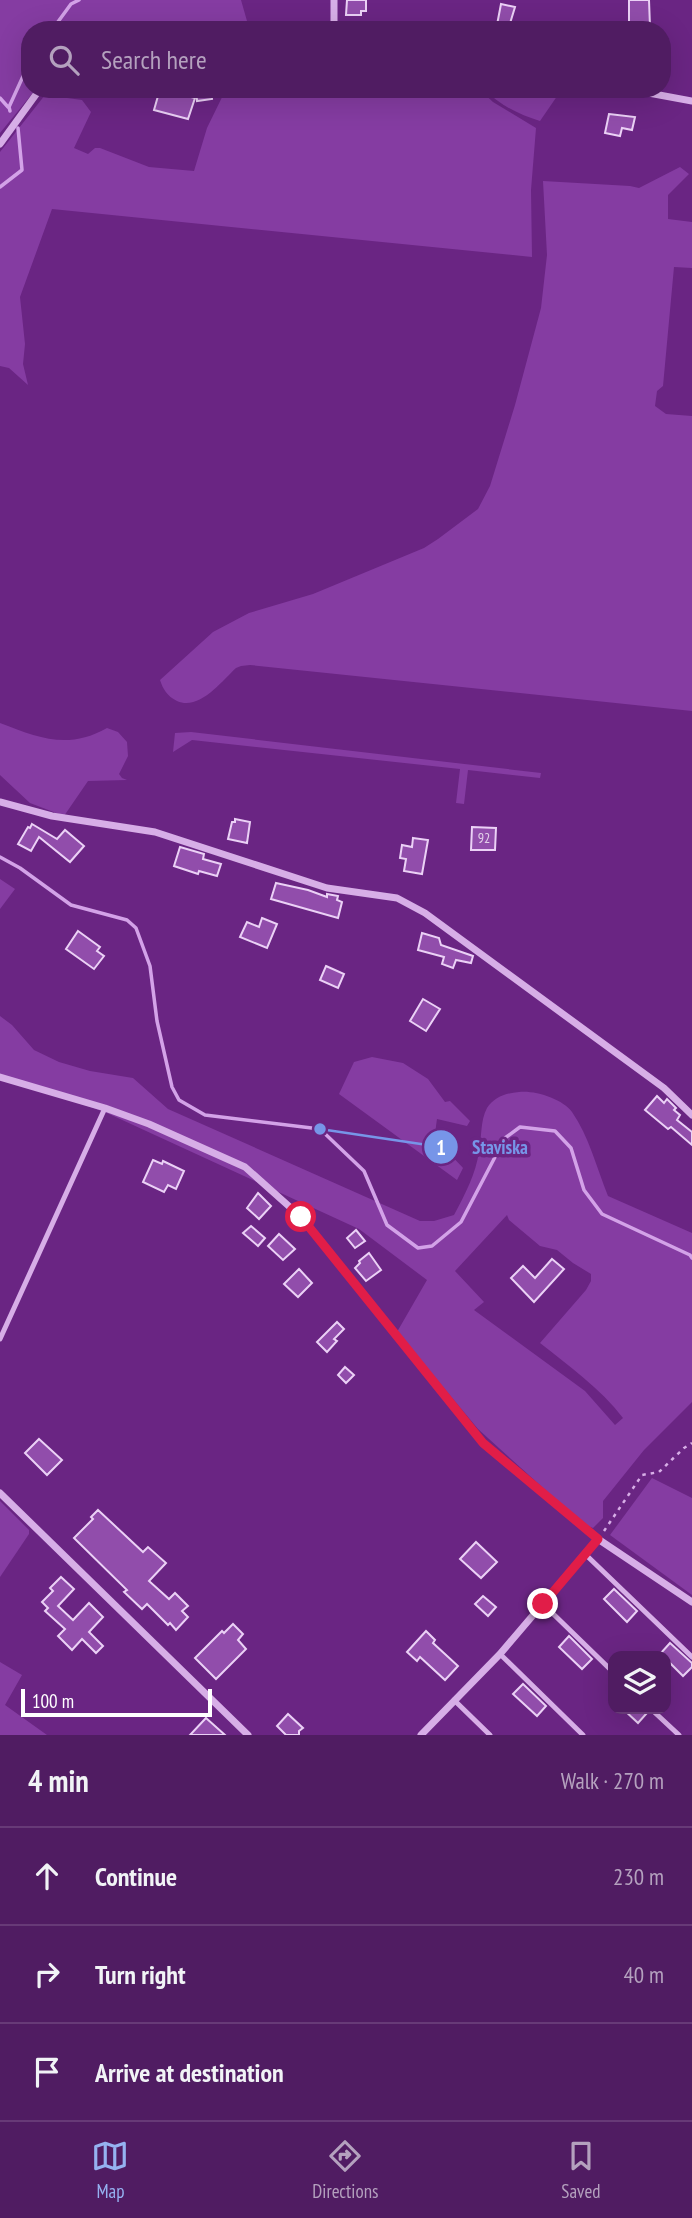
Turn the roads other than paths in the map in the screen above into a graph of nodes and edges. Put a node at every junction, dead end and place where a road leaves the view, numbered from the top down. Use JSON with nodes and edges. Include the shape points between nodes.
{"nodes":[{"id":1,"x":334,"y":0,"type":"edge"},
{"id":2,"x":334,"y":21,"type":"edge"},
{"id":3,"x":671,"y":97,"type":"edge"},
{"id":4,"x":33,"y":98,"type":"edge"},
{"id":5,"x":692,"y":101,"type":"edge"},
{"id":6,"x":0,"y":144,"type":"edge"},
{"id":7,"x":0,"y":802,"type":"edge"},
{"id":8,"x":0,"y":1077,"type":"edge"},
{"id":9,"x":105,"y":1108,"type":"junction"},
{"id":10,"x":692,"y":1115,"type":"edge"},
{"id":11,"x":0,"y":1339,"type":"edge"},
{"id":12,"x":0,"y":1493,"type":"edge"},
{"id":13,"x":598,"y":1539,"type":"junction"},
{"id":14,"x":585,"y":1554,"type":"junction"},
{"id":15,"x":692,"y":1602,"type":"edge"},
{"id":16,"x":543,"y":1604,"type":"junction"},
{"id":17,"x":499,"y":1654,"type":"junction"},
{"id":18,"x":692,"y":1657,"type":"edge"},
{"id":19,"x":608,"y":1667,"type":"edge"},
{"id":20,"x":454,"y":1700,"type":"junction"},
{"id":21,"x":656,"y":1714,"type":"edge"},
{"id":22,"x":248,"y":1735,"type":"edge"},
{"id":23,"x":421,"y":1735,"type":"edge"},
{"id":24,"x":491,"y":1735,"type":"edge"},
{"id":25,"x":583,"y":1735,"type":"edge"},
{"id":26,"x":679,"y":1735,"type":"edge"}],
"edges":[{"from":1,"to":2,"type":"street"},
{"from":3,"to":5,"type":"street"},
{"from":4,"to":6,"type":"street"},
{"from":7,"to":10,"type":"street","via":[[52,816],[155,832],[327,888],[397,898],[425,913],[664,1088]]},
{"from":8,"to":9,"type":"street"},
{"from":9,"to":11,"type":"lane"},
{"from":9,"to":13,"type":"street","via":[[245,1167],[301,1217],[483,1443]]},
{"from":12,"to":22,"type":"street"},
{"from":13,"to":14,"type":"street"},
{"from":13,"to":15,"type":"street"},
{"from":14,"to":16,"type":"street"},
{"from":14,"to":18,"type":"lane"},
{"from":16,"to":17,"type":"street"},
{"from":16,"to":19,"type":"lane"},
{"from":17,"to":20,"type":"street"},
{"from":17,"to":25,"type":"lane"},
{"from":20,"to":23,"type":"street"},
{"from":20,"to":24,"type":"lane"},
{"from":21,"to":26,"type":"lane"}]}
